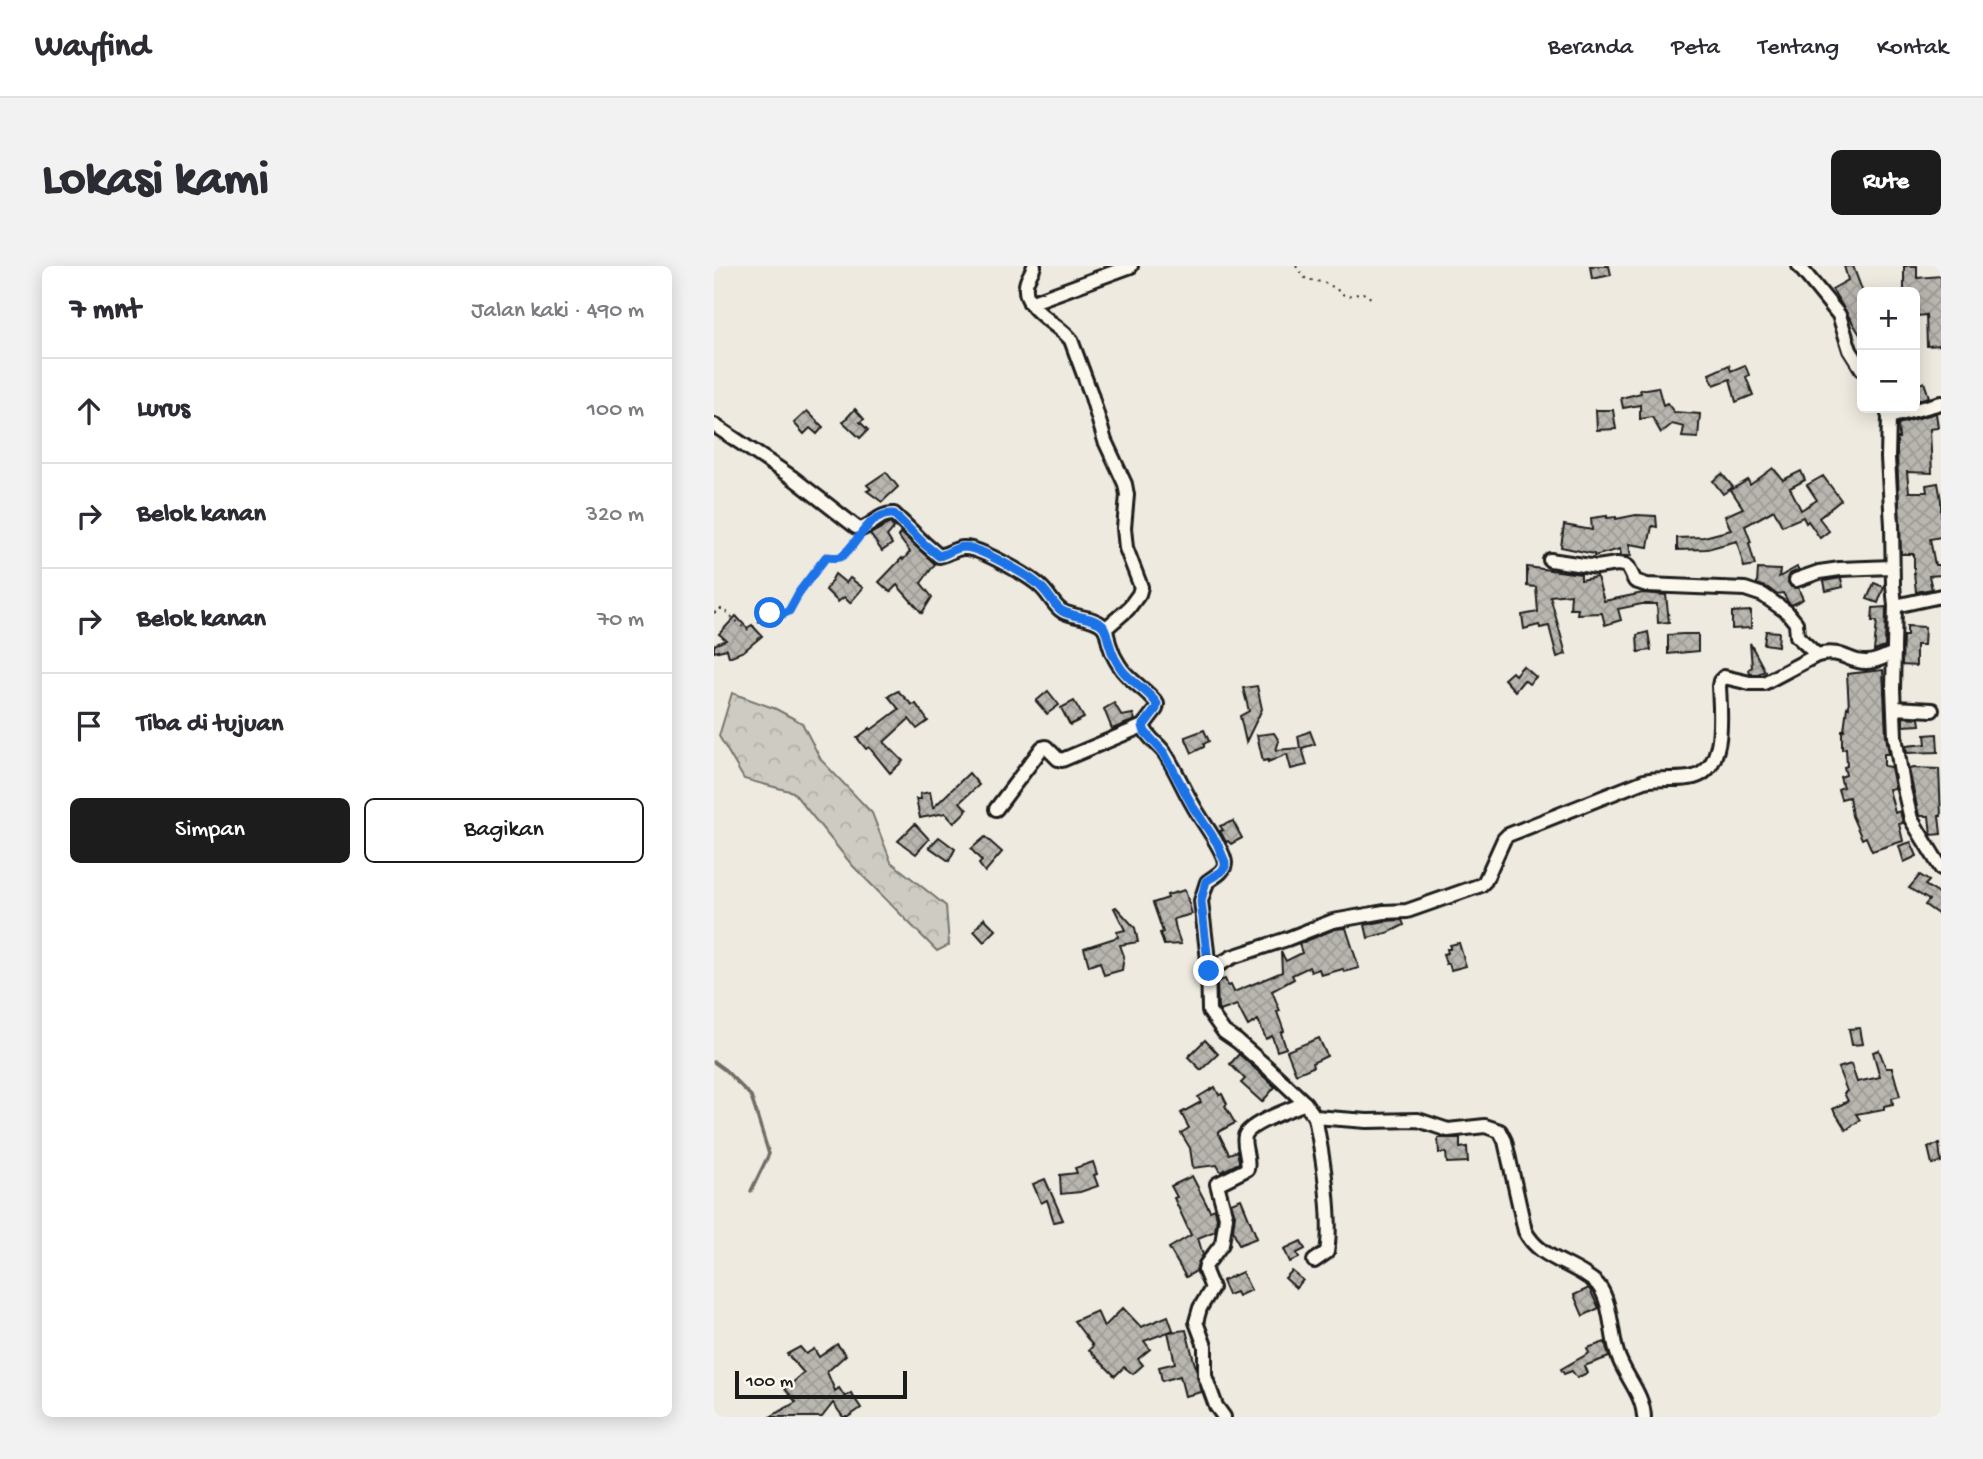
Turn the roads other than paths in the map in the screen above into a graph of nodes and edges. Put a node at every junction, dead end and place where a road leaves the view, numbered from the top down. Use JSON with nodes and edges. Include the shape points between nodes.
{"nodes":[{"id":1,"x":1034,"y":266,"type":"edge"},
{"id":2,"x":1131,"y":266,"type":"edge"},
{"id":3,"x":1799,"y":266,"type":"edge"},
{"id":4,"x":1030,"y":303,"type":"junction"},
{"id":5,"x":1857,"y":361,"type":"edge"},
{"id":6,"x":1941,"y":403,"type":"edge"},
{"id":7,"x":1920,"y":407,"type":"edge"},
{"id":8,"x":1888,"y":413,"type":"edge"},
{"id":9,"x":714,"y":425,"type":"edge"},
{"id":10,"x":1550,"y":560,"type":"dead end"},
{"id":11,"x":1886,"y":568,"type":"junction"},
{"id":12,"x":1796,"y":580,"type":"dead end"},
{"id":13,"x":1941,"y":596,"type":"edge"},
{"id":14,"x":1895,"y":606,"type":"junction"},
{"id":15,"x":1105,"y":629,"type":"junction"},
{"id":16,"x":1894,"y":653,"type":"junction"},
{"id":17,"x":1817,"y":655,"type":"junction"},
{"id":18,"x":1894,"y":708,"type":"junction"},
{"id":19,"x":1932,"y":710,"type":"dead end"},
{"id":20,"x":1143,"y":726,"type":"junction"},
{"id":21,"x":996,"y":809,"type":"dead end"},
{"id":22,"x":1941,"y":869,"type":"edge"},
{"id":23,"x":1209,"y":971,"type":"junction"},
{"id":24,"x":1305,"y":1103,"type":"junction"},
{"id":25,"x":1315,"y":1117,"type":"junction"},
{"id":26,"x":1314,"y":1261,"type":"dead end"},
{"id":27,"x":1224,"y":1417,"type":"edge"},
{"id":28,"x":1644,"y":1417,"type":"edge"}],
"edges":[{"from":1,"to":4,"type":"street","via":[[1025,287]]},
{"from":2,"to":4,"type":"street"},
{"from":3,"to":5,"type":"street","via":[[1839,315]]},
{"from":4,"to":15,"type":"street","via":[[1071,340],[1104,441],[1128,495],[1126,548],[1139,594]]},
{"from":6,"to":7,"type":"street"},
{"from":8,"to":11,"type":"street","via":[[1892,526]]},
{"from":9,"to":15,"type":"street","via":[[856,527],[861,529],[880,516],[894,514],[939,556],[967,547],[989,556],[1032,578],[1065,613],[1094,620]]},
{"from":10,"to":17,"type":"street","via":[[1597,567],[1625,565],[1635,581],[1647,585],[1751,590],[1787,611],[1796,623],[1797,636]]},
{"from":11,"to":12,"type":"street","via":[[1840,569]]},
{"from":11,"to":14,"type":"street"},
{"from":13,"to":14,"type":"street"},
{"from":14,"to":16,"type":"street"},
{"from":15,"to":20,"type":"street","via":[[1120,668],[1157,704]]},
{"from":16,"to":17,"type":"street","via":[[1867,663],[1833,653]]},
{"from":16,"to":18,"type":"street"},
{"from":17,"to":23,"type":"street","via":[[1764,683],[1721,678],[1719,744],[1713,760],[1699,775],[1644,781],[1508,835],[1481,885],[1407,911],[1333,921],[1232,957]]},
{"from":18,"to":19,"type":"street"},
{"from":18,"to":22,"type":"street","via":[[1912,819]]},
{"from":20,"to":21,"type":"street","via":[[1062,760],[1042,748]]},
{"from":20,"to":23,"type":"street","via":[[1164,753],[1225,862],[1221,872],[1206,881],[1201,901]]},
{"from":23,"to":24,"type":"street","via":[[1209,1011],[1224,1032]]},
{"from":24,"to":25,"type":"street"},
{"from":24,"to":27,"type":"street","via":[[1245,1134],[1247,1170],[1217,1184],[1226,1217],[1224,1234],[1206,1265],[1212,1287],[1196,1322],[1205,1346],[1205,1376]]},
{"from":25,"to":26,"type":"street","via":[[1328,1244],[1326,1252]]},
{"from":25,"to":28,"type":"street","via":[[1418,1120],[1448,1130],[1485,1126],[1500,1131],[1525,1231],[1540,1250],[1598,1284],[1618,1354],[1641,1398]]}]}
